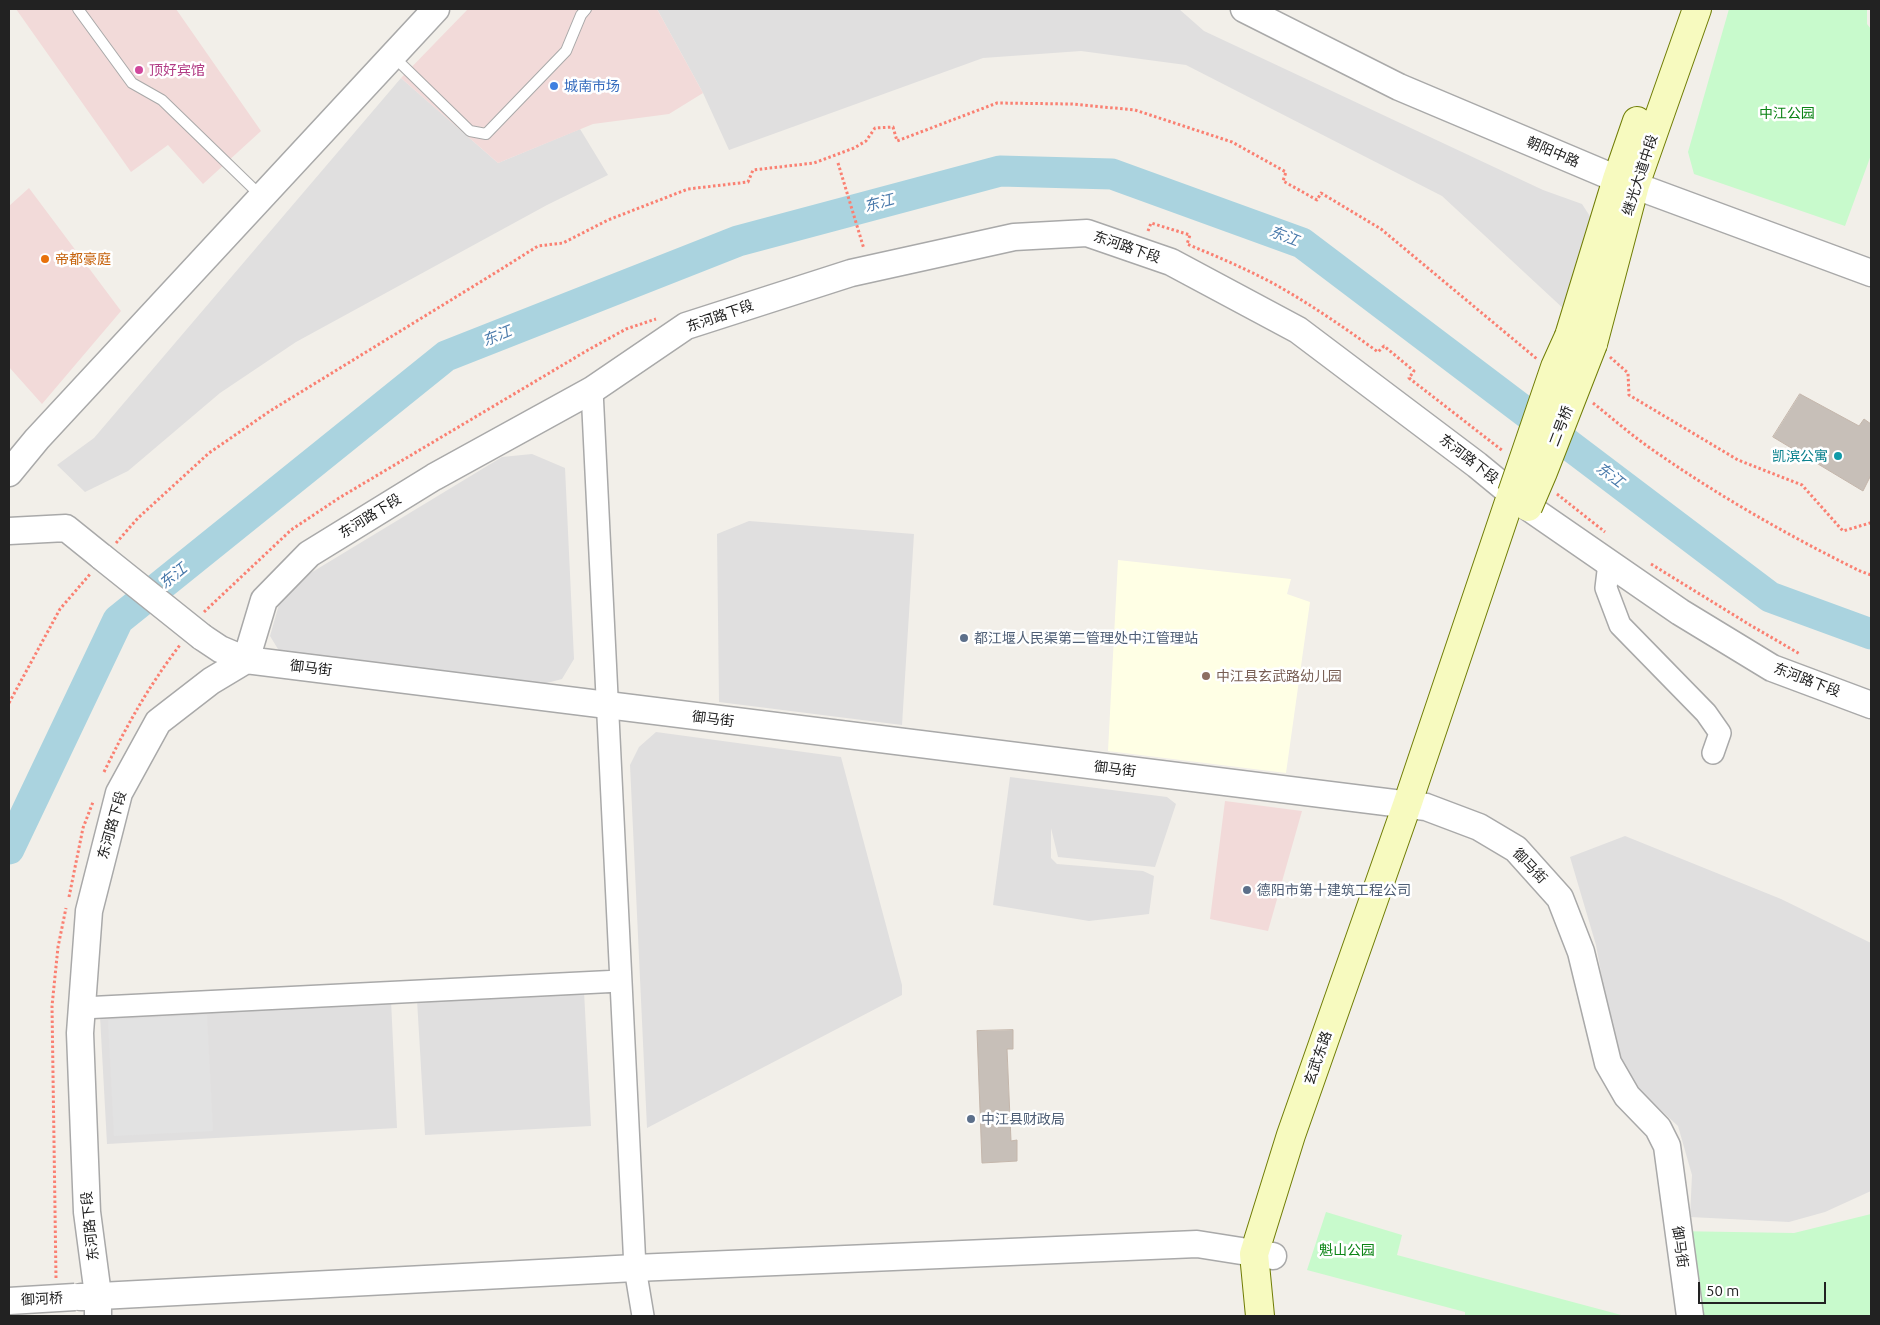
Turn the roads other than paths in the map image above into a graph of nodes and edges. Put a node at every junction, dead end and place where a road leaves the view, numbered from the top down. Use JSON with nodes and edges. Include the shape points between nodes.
{"nodes":[{"id":1,"x":78,"y":9,"type":"edge"},
{"id":2,"x":436,"y":9,"type":"edge"},
{"id":3,"x":586,"y":9,"type":"edge"},
{"id":4,"x":1244,"y":9,"type":"edge"},
{"id":5,"x":1677,"y":9,"type":"edge"},
{"id":6,"x":1697,"y":9,"type":"edge"},
{"id":7,"x":392,"y":56,"type":"junction"},
{"id":8,"x":1626,"y":182,"type":"junction"},
{"id":9,"x":262,"y":196,"type":"junction"},
{"id":10,"x":1871,"y":274,"type":"edge"},
{"id":11,"x":1585,"y":340,"type":"joint"},
{"id":12,"x":592,"y":390,"type":"junction"},
{"id":13,"x":9,"y":473,"type":"edge"},
{"id":14,"x":1520,"y":500,"type":"junction"},
{"id":15,"x":9,"y":531,"type":"edge"},
{"id":16,"x":1609,"y":562,"type":"junction"},
{"id":17,"x":246,"y":660,"type":"junction"},
{"id":18,"x":1871,"y":705,"type":"edge"},
{"id":19,"x":607,"y":706,"type":"junction"},
{"id":20,"x":1713,"y":753,"type":"dead end"},
{"id":21,"x":1416,"y":806,"type":"junction"},
{"id":22,"x":620,"y":981,"type":"junction"},
{"id":23,"x":82,"y":1008,"type":"junction"},
{"id":24,"x":1264,"y":1255,"type":"junction"},
{"id":25,"x":635,"y":1268,"type":"junction"},
{"id":26,"x":82,"y":1298,"type":"edge"},
{"id":27,"x":9,"y":1301,"type":"edge"},
{"id":28,"x":643,"y":1316,"type":"edge"},
{"id":29,"x":1260,"y":1316,"type":"edge"},
{"id":30,"x":1279,"y":1316,"type":"edge"},
{"id":31,"x":1690,"y":1316,"type":"edge"}],
"edges":[{"from":1,"to":9,"type":"lane","via":[[132,83],[162,100]]},
{"from":2,"to":7,"type":"street"},
{"from":3,"to":7,"type":"lane","via":[[566,51],[486,134],[470,131]]},
{"from":4,"to":8,"type":"street","name":"朝阳中路","via":[[1399,87]]},
{"from":5,"to":8,"type":"main road","name":"继光大道中段"},
{"from":6,"to":8,"type":"main road","name":"继光大道中段"},
{"from":7,"to":9,"type":"street"},
{"from":8,"to":10,"type":"street","name":"朝阳中路"},
{"from":8,"to":11,"type":"main road","name":"继光大道中段"},
{"from":9,"to":13,"type":"street"},
{"from":11,"to":14,"type":"main road","name":"二号桥","bridge":true,"via":[[1543,472]]},
{"from":12,"to":14,"type":"street","name":"东河路下段","via":[[686,326],[842,276],[1014,237],[1087,233],[1171,262],[1298,330]]},
{"from":12,"to":17,"type":"street","name":"东河路下段","via":[[434,477],[309,554],[264,600]]},
{"from":12,"to":19,"type":"street"},
{"from":14,"to":16,"type":"street","name":"东河路下段"},
{"from":14,"to":21,"type":"main road","name":"二号桥"},
{"from":15,"to":17,"type":"street","name":"御马街","bridge":true,"via":[[66,528],[195,632],[220,649]]},
{"from":16,"to":18,"type":"street","name":"东河路下段","via":[[1680,612],[1772,668]]},
{"from":16,"to":20,"type":"street","via":[[1606,588],[1620,625],[1720,733]]},
{"from":17,"to":19,"type":"street","name":"御马街"},
{"from":17,"to":23,"type":"street","name":"东河路下段","via":[[211,681],[158,722],[120,793],[89,911]]},
{"from":19,"to":21,"type":"street","name":"御马街"},
{"from":19,"to":22,"type":"street"},
{"from":21,"to":24,"type":"main road","name":"玄武东路","via":[[1292,1135]]},
{"from":21,"to":31,"type":"street","name":"御马街","via":[[1479,827],[1516,849],[1560,898],[1581,952],[1608,1063],[1627,1096],[1658,1128],[1667,1146]]},
{"from":22,"to":23,"type":"street"},
{"from":22,"to":25,"type":"street"},
{"from":23,"to":26,"type":"street","name":"东河路下段","via":[[80,1032],[87,1212]]},
{"from":24,"to":25,"type":"street","name":"御河桥","via":[[1197,1244]]},
{"from":24,"to":29,"type":"main road","name":"玄武东路"},
{"from":24,"to":30,"type":"main road","name":"玄武东路"},
{"from":25,"to":26,"type":"street","name":"御河桥"},
{"from":25,"to":28,"type":"street"},
{"from":26,"to":27,"type":"street","name":"御河桥","bridge":true}]}
